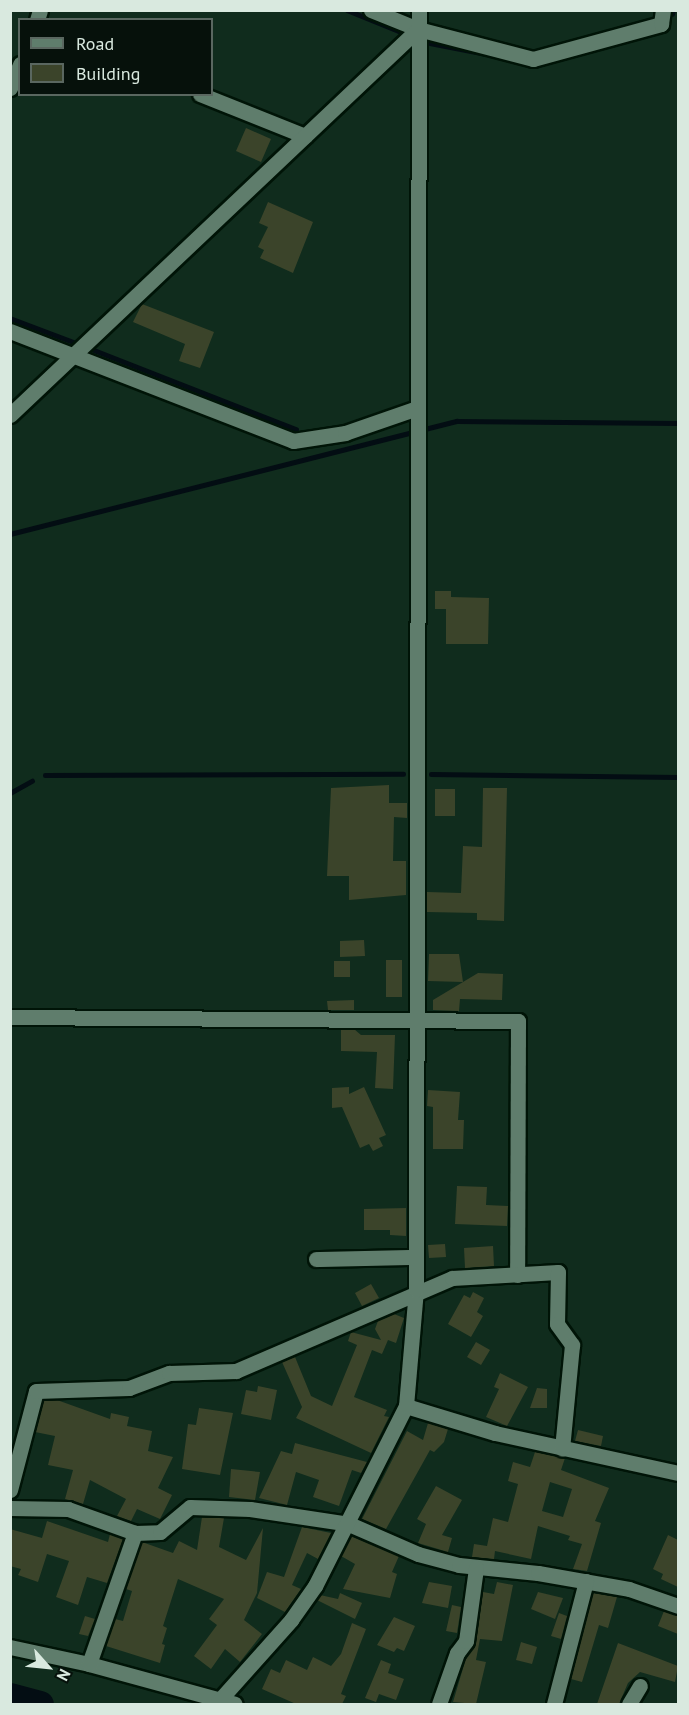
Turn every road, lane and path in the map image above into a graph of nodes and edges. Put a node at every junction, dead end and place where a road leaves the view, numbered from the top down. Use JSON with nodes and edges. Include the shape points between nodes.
{"nodes":[{"id":1,"x":371,"y":10,"type":"edge"},
{"id":2,"x":419,"y":10,"type":"edge"},
{"id":3,"x":663,"y":10,"type":"edge"},
{"id":4,"x":418,"y":29,"type":"junction"},
{"id":5,"x":18,"y":69,"type":"edge"},
{"id":6,"x":10,"y":87,"type":"edge"},
{"id":7,"x":205,"y":96,"type":"edge"},
{"id":8,"x":305,"y":136,"type":"junction"},
{"id":9,"x":10,"y":331,"type":"edge"},
{"id":10,"x":73,"y":356,"type":"junction"},
{"id":11,"x":417,"y":413,"type":"junction"},
{"id":12,"x":10,"y":416,"type":"edge"},
{"id":13,"x":10,"y":1017,"type":"edge"},
{"id":14,"x":415,"y":1020,"type":"junction"},
{"id":15,"x":413,"y":1257,"type":"junction"},
{"id":16,"x":315,"y":1259,"type":"dead end"},
{"id":17,"x":517,"y":1275,"type":"junction"},
{"id":18,"x":416,"y":1290,"type":"junction"},
{"id":19,"x":406,"y":1406,"type":"junction"},
{"id":20,"x":562,"y":1449,"type":"junction"},
{"id":21,"x":678,"y":1473,"type":"edge"},
{"id":22,"x":10,"y":1490,"type":"edge"},
{"id":23,"x":10,"y":1508,"type":"edge"},
{"id":24,"x":349,"y":1524,"type":"junction"},
{"id":25,"x":135,"y":1533,"type":"junction"},
{"id":26,"x":476,"y":1568,"type":"junction"},
{"id":27,"x":586,"y":1581,"type":"junction"},
{"id":28,"x":678,"y":1606,"type":"edge"},
{"id":29,"x":10,"y":1647,"type":"edge"},
{"id":30,"x":89,"y":1664,"type":"junction"},
{"id":31,"x":640,"y":1686,"type":"dead end"},
{"id":32,"x":217,"y":1703,"type":"edge"},
{"id":33,"x":235,"y":1704,"type":"edge"},
{"id":34,"x":439,"y":1704,"type":"edge"},
{"id":35,"x":554,"y":1704,"type":"edge"},
{"id":36,"x":629,"y":1704,"type":"edge"}],
"edges":[{"from":1,"to":4,"type":"street"},
{"from":2,"to":4,"type":"street"},
{"from":3,"to":4,"type":"street","via":[[661,24],[533,60]]},
{"from":4,"to":8,"type":"street"},
{"from":4,"to":11,"type":"street"},
{"from":5,"to":6,"type":"street"},
{"from":7,"to":8,"type":"street"},
{"from":8,"to":10,"type":"street"},
{"from":9,"to":10,"type":"street"},
{"from":10,"to":11,"type":"street","via":[[293,441],[345,433]]},
{"from":10,"to":12,"type":"street"},
{"from":11,"to":14,"type":"street"},
{"from":13,"to":14,"type":"street"},
{"from":14,"to":15,"type":"street"},
{"from":14,"to":17,"type":"street","via":[[518,1021]]},
{"from":15,"to":16,"type":"street"},
{"from":15,"to":18,"type":"street"},
{"from":17,"to":18,"type":"street","via":[[452,1278]]},
{"from":17,"to":20,"type":"street","via":[[558,1272],[557,1324],[572,1345]]},
{"from":18,"to":19,"type":"street"},
{"from":18,"to":22,"type":"street","via":[[236,1371],[169,1373],[129,1388],[36,1390]]},
{"from":19,"to":20,"type":"street"},
{"from":19,"to":24,"type":"street"},
{"from":20,"to":21,"type":"street"},
{"from":23,"to":25,"type":"street","via":[[68,1509]]},
{"from":24,"to":25,"type":"street","via":[[250,1509],[190,1507],[160,1533]]},
{"from":24,"to":26,"type":"street","via":[[418,1554]]},
{"from":24,"to":32,"type":"street","via":[[291,1620]]},
{"from":25,"to":30,"type":"street"},
{"from":26,"to":27,"type":"street"},
{"from":26,"to":34,"type":"street","via":[[466,1641],[457,1653]]},
{"from":27,"to":28,"type":"street","via":[[629,1589]]},
{"from":27,"to":35,"type":"street"},
{"from":29,"to":30,"type":"street"},
{"from":30,"to":32,"type":"street"},
{"from":31,"to":36,"type":"street"},
{"from":32,"to":33,"type":"street"}]}
